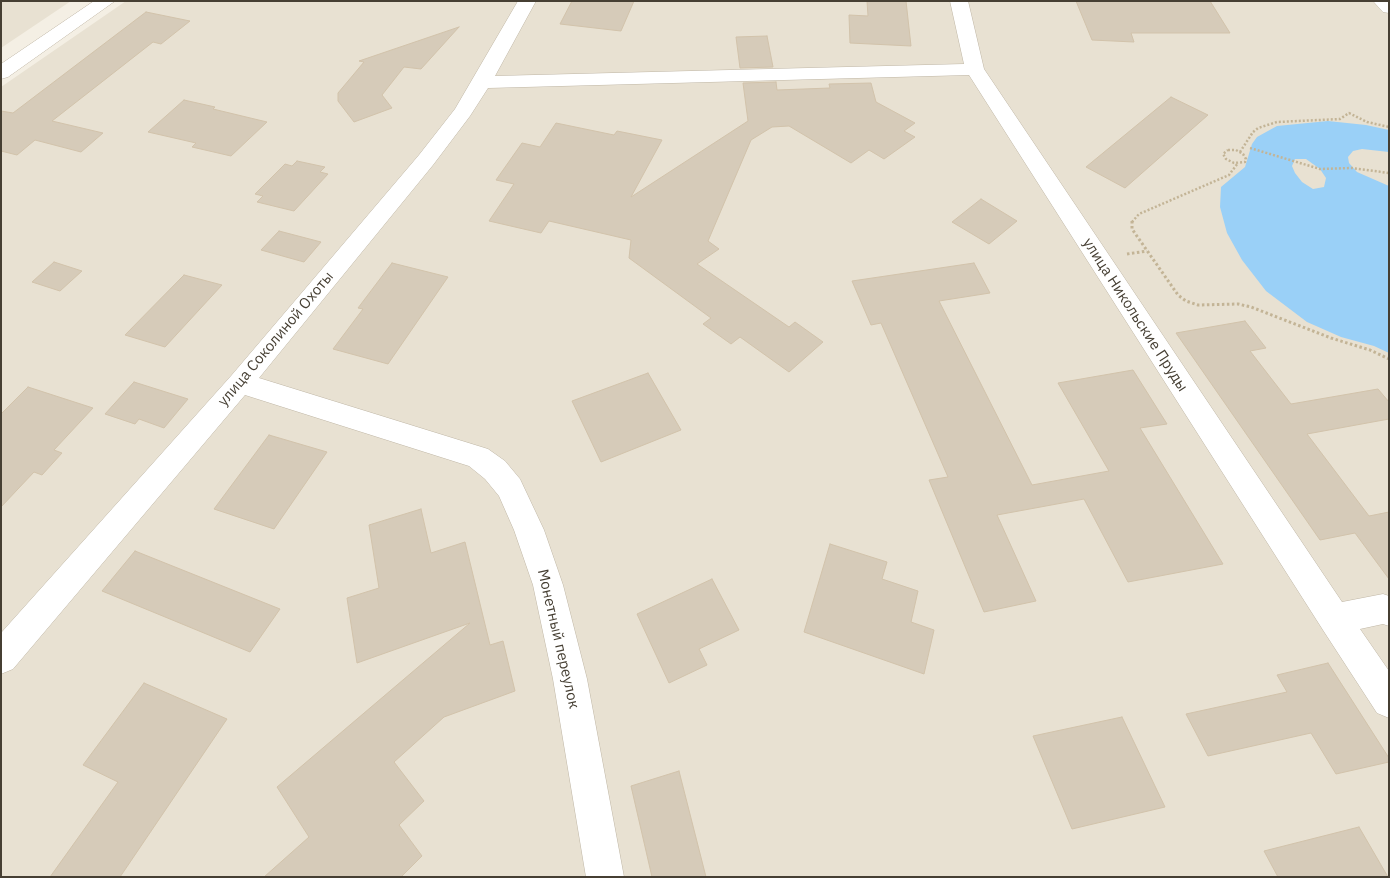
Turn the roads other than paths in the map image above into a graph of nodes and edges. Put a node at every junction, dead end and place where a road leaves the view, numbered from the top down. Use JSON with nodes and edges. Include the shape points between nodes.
{"nodes":[{"id":1,"x":106,"y":1,"type":"edge"},
{"id":2,"x":527,"y":1,"type":"edge"},
{"id":3,"x":959,"y":1,"type":"edge"},
{"id":4,"x":1382,"y":1,"type":"edge"},
{"id":5,"x":1389,"y":8,"type":"edge"},
{"id":6,"x":975,"y":70,"type":"junction"},
{"id":7,"x":1,"y":73,"type":"edge"},
{"id":8,"x":482,"y":82,"type":"junction"},
{"id":9,"x":240,"y":383,"type":"junction"},
{"id":10,"x":1389,"y":611,"type":"edge"},
{"id":11,"x":1334,"y":619,"type":"junction"},
{"id":12,"x":1,"y":658,"type":"edge"},
{"id":13,"x":1389,"y":701,"type":"edge"},
{"id":14,"x":604,"y":877,"type":"edge"}],
"edges":[{"from":1,"to":7,"type":"street"},
{"from":2,"to":8,"type":"street","name":"улица Соколиной Охоты"},
{"from":3,"to":6,"type":"street","name":"улица Никольские Пруды"},
{"from":4,"to":5,"type":"street"},
{"from":6,"to":8,"type":"street"},
{"from":6,"to":11,"type":"street","name":"улица Никольские Пруды"},
{"from":8,"to":9,"type":"street","name":"улица Соколиной Охоты","via":[[426,160]]},
{"from":9,"to":12,"type":"street","name":"улица Соколиной Охоты"},
{"from":9,"to":14,"type":"street","name":"Монетный переулок","via":[[478,457],[510,488],[548,585],[570,679]]},
{"from":10,"to":11,"type":"street","via":[[1383,609]]},
{"from":11,"to":13,"type":"street","name":"улица Никольские Пруды"}]}
